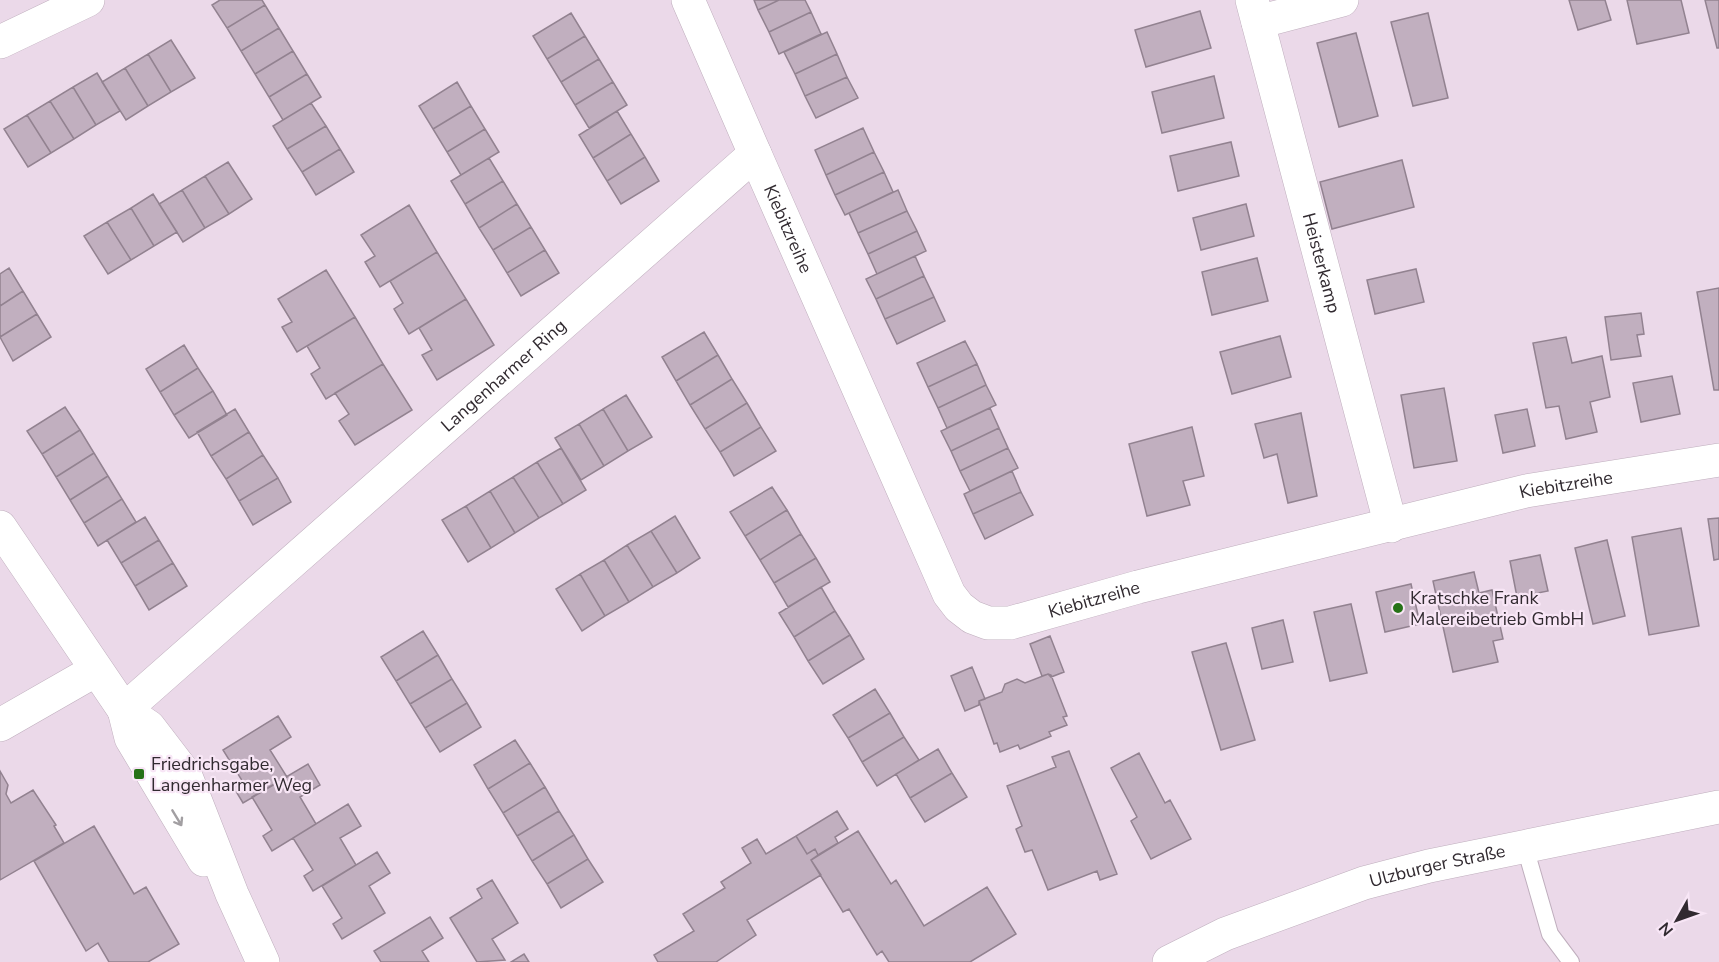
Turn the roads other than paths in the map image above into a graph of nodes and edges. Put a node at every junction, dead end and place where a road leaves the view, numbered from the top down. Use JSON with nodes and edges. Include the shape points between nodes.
{"nodes":[{"id":1,"x":88,"y":0,"type":"edge"},
{"id":2,"x":687,"y":0,"type":"edge"},
{"id":3,"x":1342,"y":0,"type":"edge"},
{"id":4,"x":1255,"y":11,"type":"edge"},
{"id":5,"x":0,"y":42,"type":"edge"},
{"id":6,"x":755,"y":154,"type":"junction"},
{"id":7,"x":1719,"y":460,"type":"edge"},
{"id":8,"x":0,"y":526,"type":"edge"},
{"id":9,"x":1391,"y":526,"type":"junction"},
{"id":10,"x":96,"y":670,"type":"junction"},
{"id":11,"x":124,"y":710,"type":"junction"},
{"id":12,"x":0,"y":725,"type":"edge"},
{"id":13,"x":1719,"y":807,"type":"edge"},
{"id":14,"x":1525,"y":847,"type":"junction"},
{"id":15,"x":263,"y":962,"type":"edge"},
{"id":16,"x":1169,"y":962,"type":"edge"},
{"id":17,"x":1571,"y":962,"type":"edge"}],
"edges":[{"from":1,"to":5,"type":"street"},
{"from":2,"to":6,"type":"street"},
{"from":3,"to":4,"type":"street"},
{"from":4,"to":9,"type":"street","name":"Heisterkamp"},
{"from":6,"to":9,"type":"street","name":"Kiebitzreihe","via":[[949,594],[967,614],[988,623],[1010,623],[1138,587]]},
{"from":6,"to":11,"type":"street","name":"Langenharmer Ring"},
{"from":7,"to":9,"type":"street","name":"Kiebitzreihe","via":[[1526,492]]},
{"from":8,"to":10,"type":"street"},
{"from":10,"to":11,"type":"street"},
{"from":10,"to":12,"type":"street"},
{"from":11,"to":15,"type":"street","via":[[149,727],[184,774]]},
{"from":13,"to":14,"type":"street","name":"Ulzburger Straße"},
{"from":14,"to":16,"type":"street","name":"Ulzburger Straße","via":[[1364,883],[1225,934]]},
{"from":14,"to":17,"type":"lane","via":[[1550,934]]}]}
